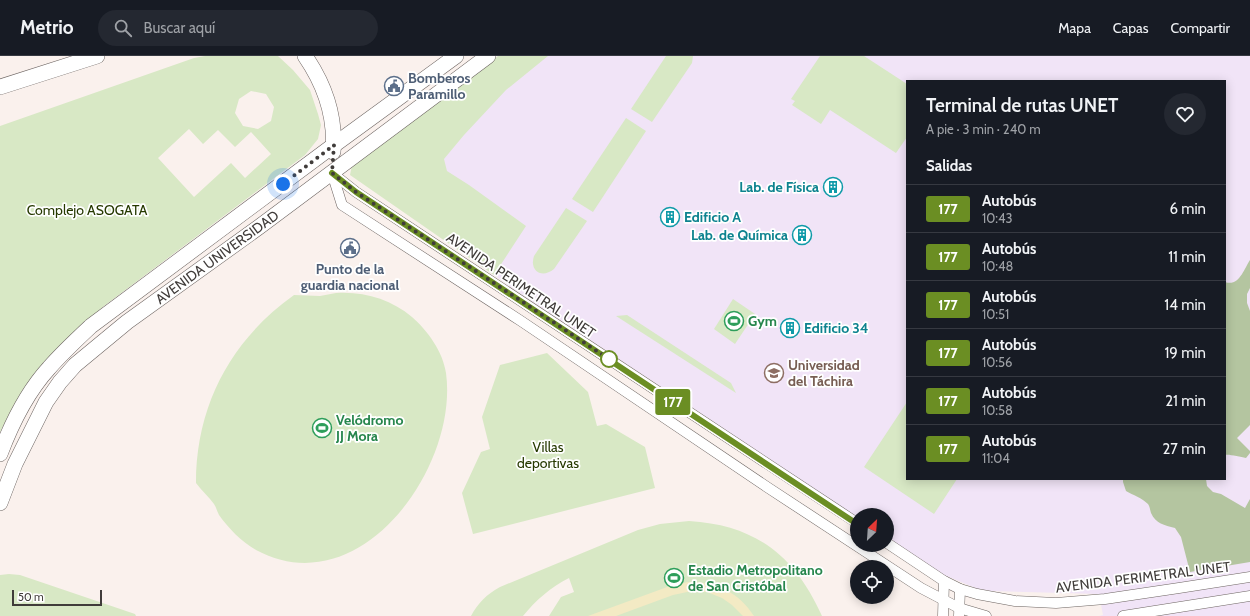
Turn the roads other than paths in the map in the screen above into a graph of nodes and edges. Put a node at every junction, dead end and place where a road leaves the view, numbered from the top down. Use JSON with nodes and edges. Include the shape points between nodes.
{"nodes":[{"id":1,"x":97,"y":56,"type":"edge"},
{"id":2,"x":305,"y":56,"type":"edge"},
{"id":3,"x":456,"y":56,"type":"edge"},
{"id":4,"x":488,"y":56,"type":"edge"},
{"id":5,"x":0,"y":87,"type":"edge"},
{"id":6,"x":334,"y":145,"type":"junction"},
{"id":7,"x":332,"y":173,"type":"junction"},
{"id":8,"x":509,"y":293,"type":"junction"},
{"id":9,"x":530,"y":307,"type":"junction"},
{"id":10,"x":500,"y":308,"type":"junction"},
{"id":11,"x":521,"y":321,"type":"junction"},
{"id":12,"x":0,"y":454,"type":"edge"},
{"id":13,"x":0,"y":503,"type":"edge"},
{"id":14,"x":850,"y":519,"type":"edge"},
{"id":15,"x":894,"y":548,"type":"edge"},
{"id":16,"x":1250,"y":577,"type":"edge"},
{"id":17,"x":944,"y":581,"type":"junction"},
{"id":18,"x":960,"y":589,"type":"junction"},
{"id":19,"x":1250,"y":596,"type":"edge"},
{"id":20,"x":943,"y":601,"type":"junction"},
{"id":21,"x":959,"y":612,"type":"edge"},
{"id":22,"x":944,"y":616,"type":"edge"},
{"id":23,"x":986,"y":616,"type":"edge"},
{"id":24,"x":1123,"y":616,"type":"edge"}],
"edges":[{"from":1,"to":5,"type":"street"},
{"from":2,"to":6,"type":"street","via":[[324,88],[333,120]]},
{"from":3,"to":6,"type":"street","name":"AVENIDA UNIVERSIDAD"},
{"from":4,"to":7,"type":"street","name":"AVENIDA UNIVERSIDAD"},
{"from":6,"to":7,"type":"street"},
{"from":6,"to":12,"type":"street","name":"AVENIDA UNIVERSIDAD","via":[[91,326],[67,348],[29,394]]},
{"from":7,"to":8,"type":"street","name":"AVENIDA PERIMETRAL UNET","via":[[356,192]]},
{"from":7,"to":10,"type":"street","via":[[342,205]]},
{"from":7,"to":13,"type":"street","name":"AVENIDA UNIVERSIDAD","via":[[75,364],[46,402],[15,464]]},
{"from":8,"to":9,"type":"street","name":"AVENIDA PERIMETRAL UNET"},
{"from":8,"to":10,"type":"street"},
{"from":9,"to":11,"type":"street"},
{"from":9,"to":14,"type":"street","name":"AVENIDA PERIMETRAL UNET"},
{"from":10,"to":11,"type":"street"},
{"from":11,"to":20,"type":"street"},
{"from":15,"to":17,"type":"street","name":"AVENIDA PERIMETRAL UNET"},
{"from":16,"to":18,"type":"street","name":"AVENIDA PERIMETRAL UNET","via":[[1056,603],[1015,601]]},
{"from":17,"to":18,"type":"street","name":"AVENIDA PERIMETRAL UNET"},
{"from":17,"to":20,"type":"street"},
{"from":18,"to":21,"type":"street"},
{"from":19,"to":24,"type":"street"},
{"from":20,"to":21,"type":"street"},
{"from":20,"to":22,"type":"street"},
{"from":21,"to":23,"type":"street"}]}
